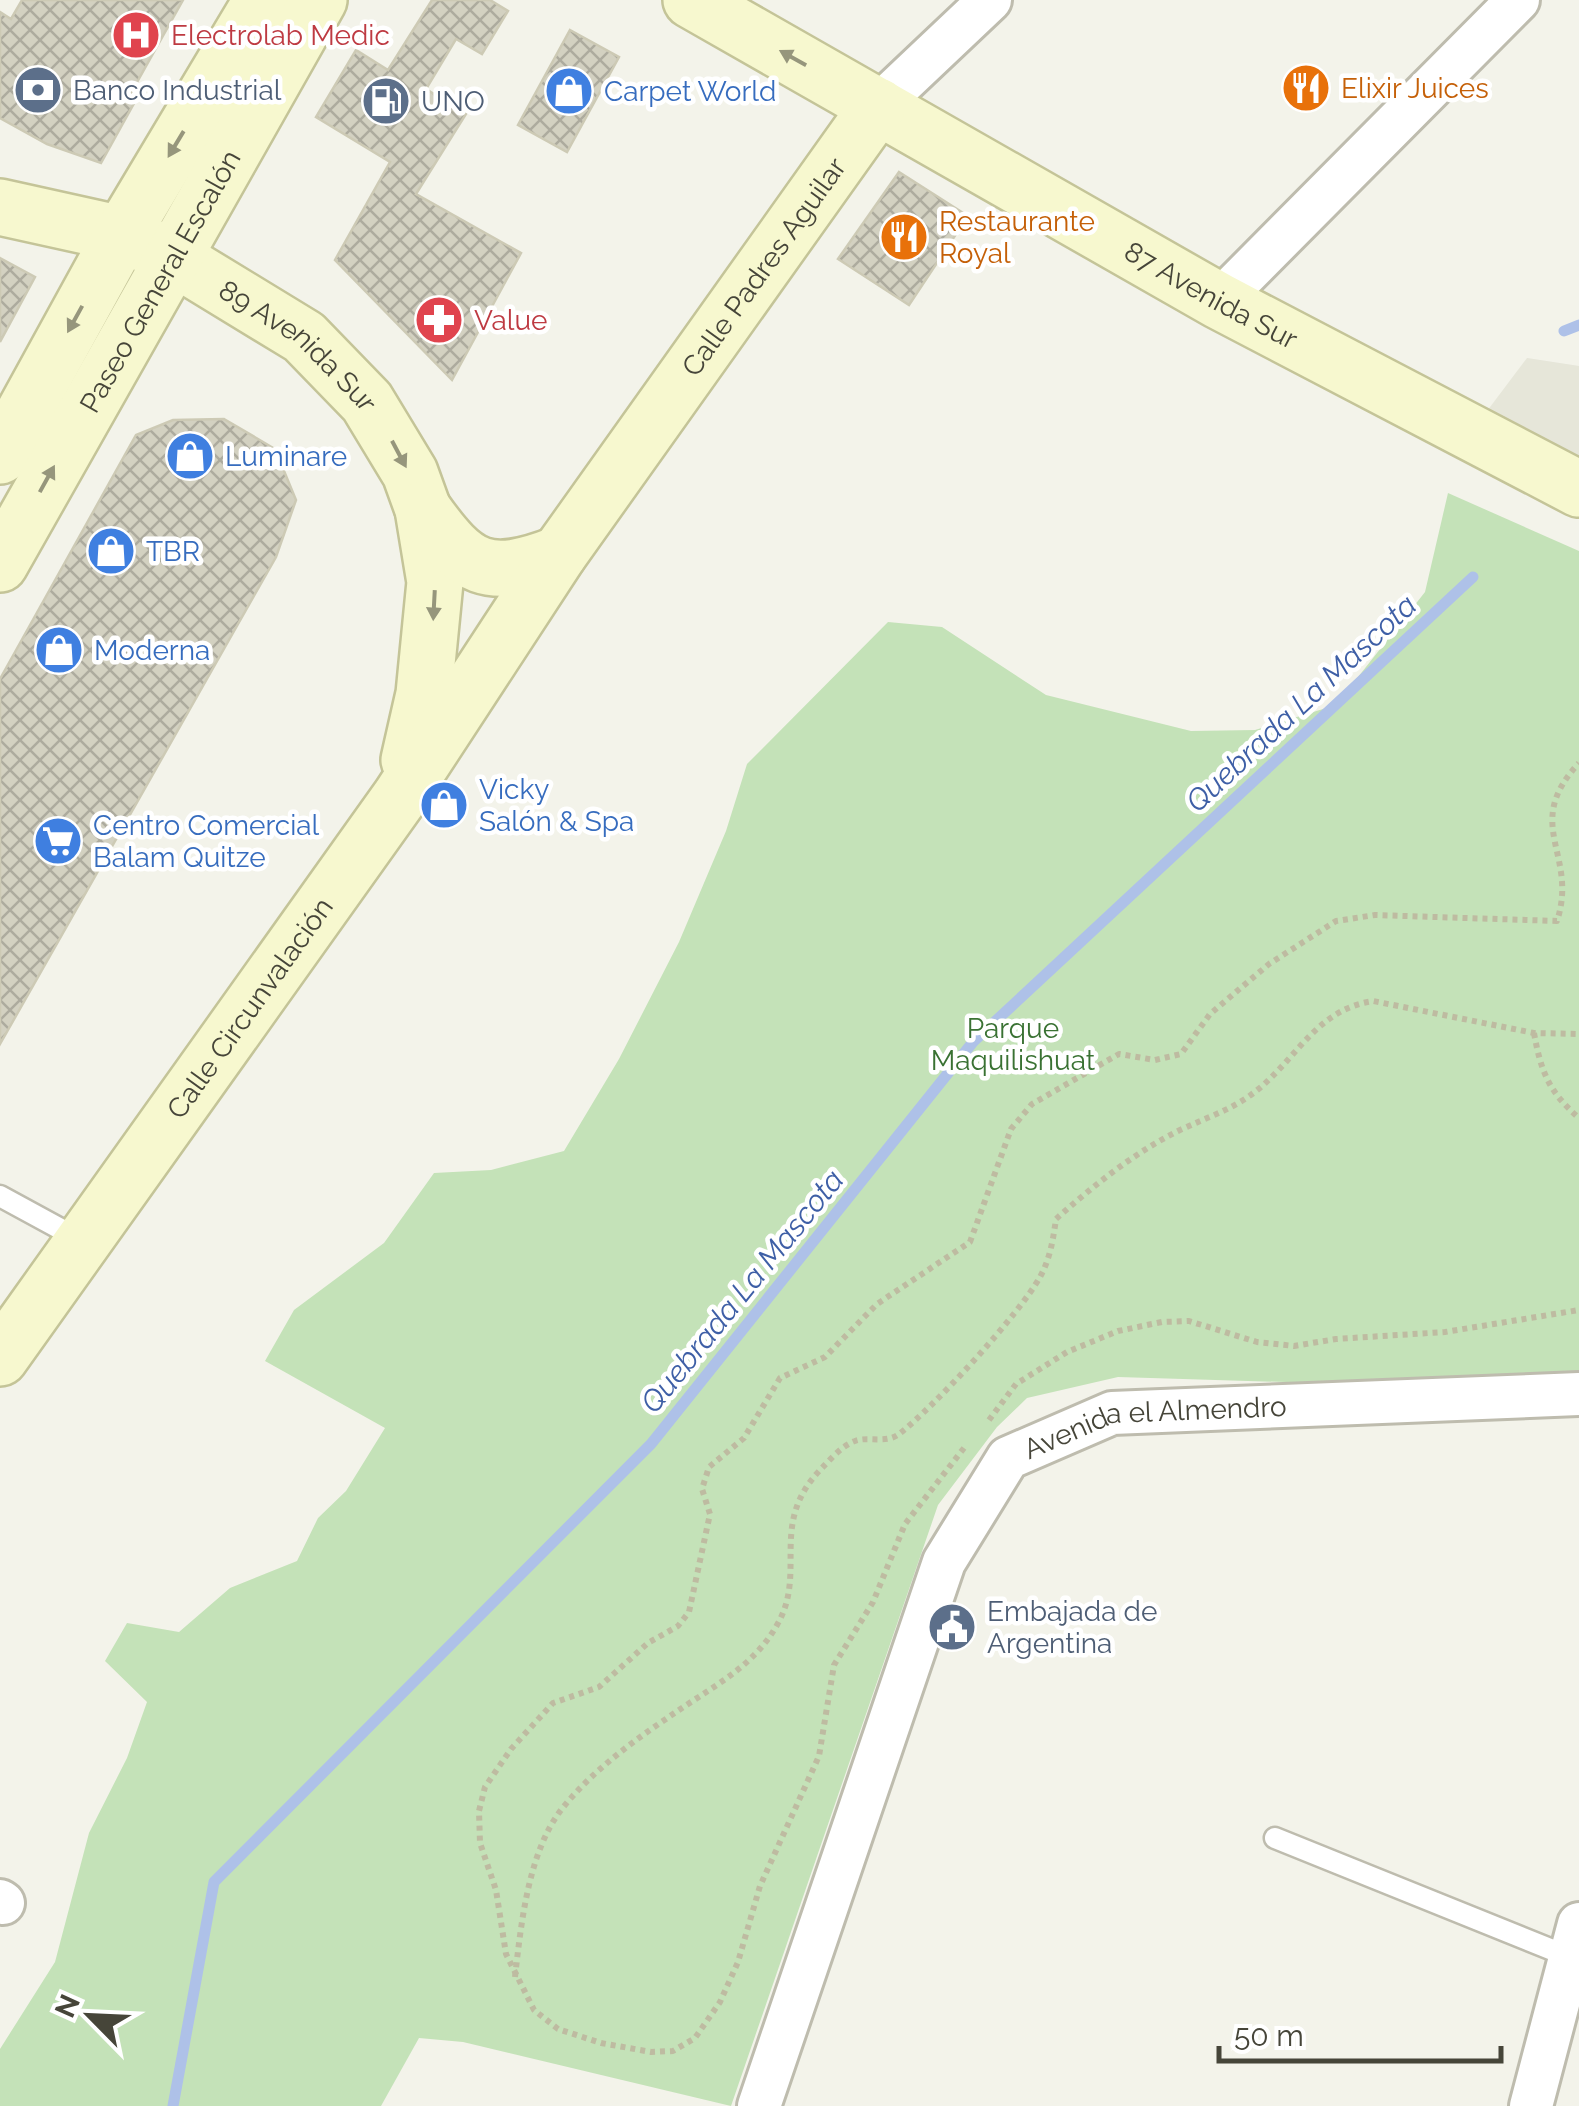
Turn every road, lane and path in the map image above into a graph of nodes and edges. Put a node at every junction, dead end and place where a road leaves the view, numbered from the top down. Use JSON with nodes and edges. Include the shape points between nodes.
{"nodes":[{"id":1,"x":262,"y":0,"type":"edge"},
{"id":2,"x":320,"y":0,"type":"edge"},
{"id":3,"x":690,"y":0,"type":"edge"},
{"id":4,"x":990,"y":0,"type":"edge"},
{"id":5,"x":1518,"y":0,"type":"edge"},
{"id":6,"x":878,"y":106,"type":"junction"},
{"id":7,"x":0,"y":206,"type":"edge"},
{"id":8,"x":122,"y":234,"type":"junction"},
{"id":9,"x":171,"y":256,"type":"junction"},
{"id":10,"x":1219,"y":301,"type":"junction"},
{"id":11,"x":0,"y":456,"type":"edge"},
{"id":12,"x":1579,"y":489,"type":"edge"},
{"id":13,"x":422,"y":509,"type":"junction"},
{"id":14,"x":559,"y":554,"type":"junction"},
{"id":15,"x":0,"y":564,"type":"edge"},
{"id":16,"x":1579,"y":762,"type":"edge"},
{"id":17,"x":400,"y":797,"type":"junction"},
{"id":18,"x":1534,"y":1033,"type":"junction"},
{"id":19,"x":1579,"y":1034,"type":"edge"},
{"id":20,"x":1579,"y":1118,"type":"edge"},
{"id":21,"x":0,"y":1196,"type":"edge"},
{"id":22,"x":81,"y":1240,"type":"junction"},
{"id":23,"x":1579,"y":1310,"type":"edge"},
{"id":24,"x":0,"y":1358,"type":"edge"},
{"id":25,"x":1579,"y":1394,"type":"edge"},
{"id":26,"x":988,"y":1422,"type":"dead end"},
{"id":27,"x":976,"y":1436,"type":"dead end"},
{"id":28,"x":1275,"y":1838,"type":"dead end"},
{"id":29,"x":1575,"y":1940,"type":"edge"},
{"id":30,"x":515,"y":1978,"type":"junction"},
{"id":31,"x":759,"y":2106,"type":"edge"},
{"id":32,"x":1531,"y":2106,"type":"edge"}],
"edges":[{"from":1,"to":8,"type":"street","name":"Paseo General Escalón","one_way":true},
{"from":2,"to":9,"type":"street","name":"Paseo General Escalón"},
{"from":6,"to":3,"type":"street","name":"87 Avenida Sur","one_way":true},
{"from":4,"to":6,"type":"street","name":"Calle Padres Aguilar"},
{"from":5,"to":10,"type":"street"},
{"from":6,"to":10,"type":"street","name":"87 Avenida Sur"},
{"from":6,"to":14,"type":"street","name":"Calle Padres Aguilar"},
{"from":7,"to":8,"type":"street","name":"89 Avenida Sur"},
{"from":8,"to":9,"type":"street","name":"89 Avenida Sur"},
{"from":8,"to":11,"type":"street","name":"Paseo General Escalón","one_way":true},
{"from":9,"to":13,"type":"street","name":"89 Avenida Sur","one_way":true,"via":[[304,337],[336,366],[393,442]]},
{"from":15,"to":9,"type":"street","name":"Paseo General Escalón","one_way":true},
{"from":10,"to":12,"type":"street","name":"87 Avenida Sur"},
{"from":13,"to":14,"type":"street","name":"89 Avenida Sur","via":[[451,549],[481,569],[520,569]]},
{"from":13,"to":17,"type":"street","name":"89 Avenida Sur","one_way":true,"via":[[435,582],[431,646]]},
{"from":14,"to":17,"type":"street","name":"Calle Circunvalación"},
{"from":16,"to":30,"type":"path","via":[[1554,803],[1554,828],[1570,879],[1556,921],[1374,915],[1336,921],[1239,989],[1180,1054],[1155,1060],[1119,1054],[1032,1104],[1011,1129],[970,1242],[877,1304],[825,1357],[780,1378],[744,1438],[708,1468],[702,1489],[710,1514],[689,1612],[599,1687],[553,1703],[486,1788],[478,1810],[480,1842]]},
{"from":17,"to":22,"type":"street","name":"Calle Circunvalación"},
{"from":18,"to":19,"type":"path"},
{"from":18,"to":20,"type":"path","via":[[1540,1070],[1553,1095]]},
{"from":18,"to":30,"type":"path","via":[[1373,1001],[1347,1004],[1228,1112],[1180,1130],[1094,1185],[1056,1219],[1041,1276],[918,1416],[895,1438],[855,1440],[802,1489],[788,1530],[787,1601],[756,1659],[620,1752],[560,1812],[543,1846]]},
{"from":21,"to":22,"type":"lane"},
{"from":22,"to":24,"type":"street","name":"Calle Circunvalación"},
{"from":23,"to":26,"type":"path","via":[[1445,1332],[1294,1346],[1162,1322],[1067,1352],[1016,1384]]},
{"from":25,"to":31,"type":"street","name":"Avenida el Almendro","via":[[1112,1413],[1008,1458],[944,1562]]},
{"from":27,"to":30,"type":"path","via":[[905,1524],[873,1602],[834,1664],[810,1783],[760,1886],[720,2002],[695,2038],[672,2051],[602,2043],[558,2028],[534,2010]]},
{"from":28,"to":29,"type":"lane"},
{"from":29,"to":32,"type":"street"}]}
